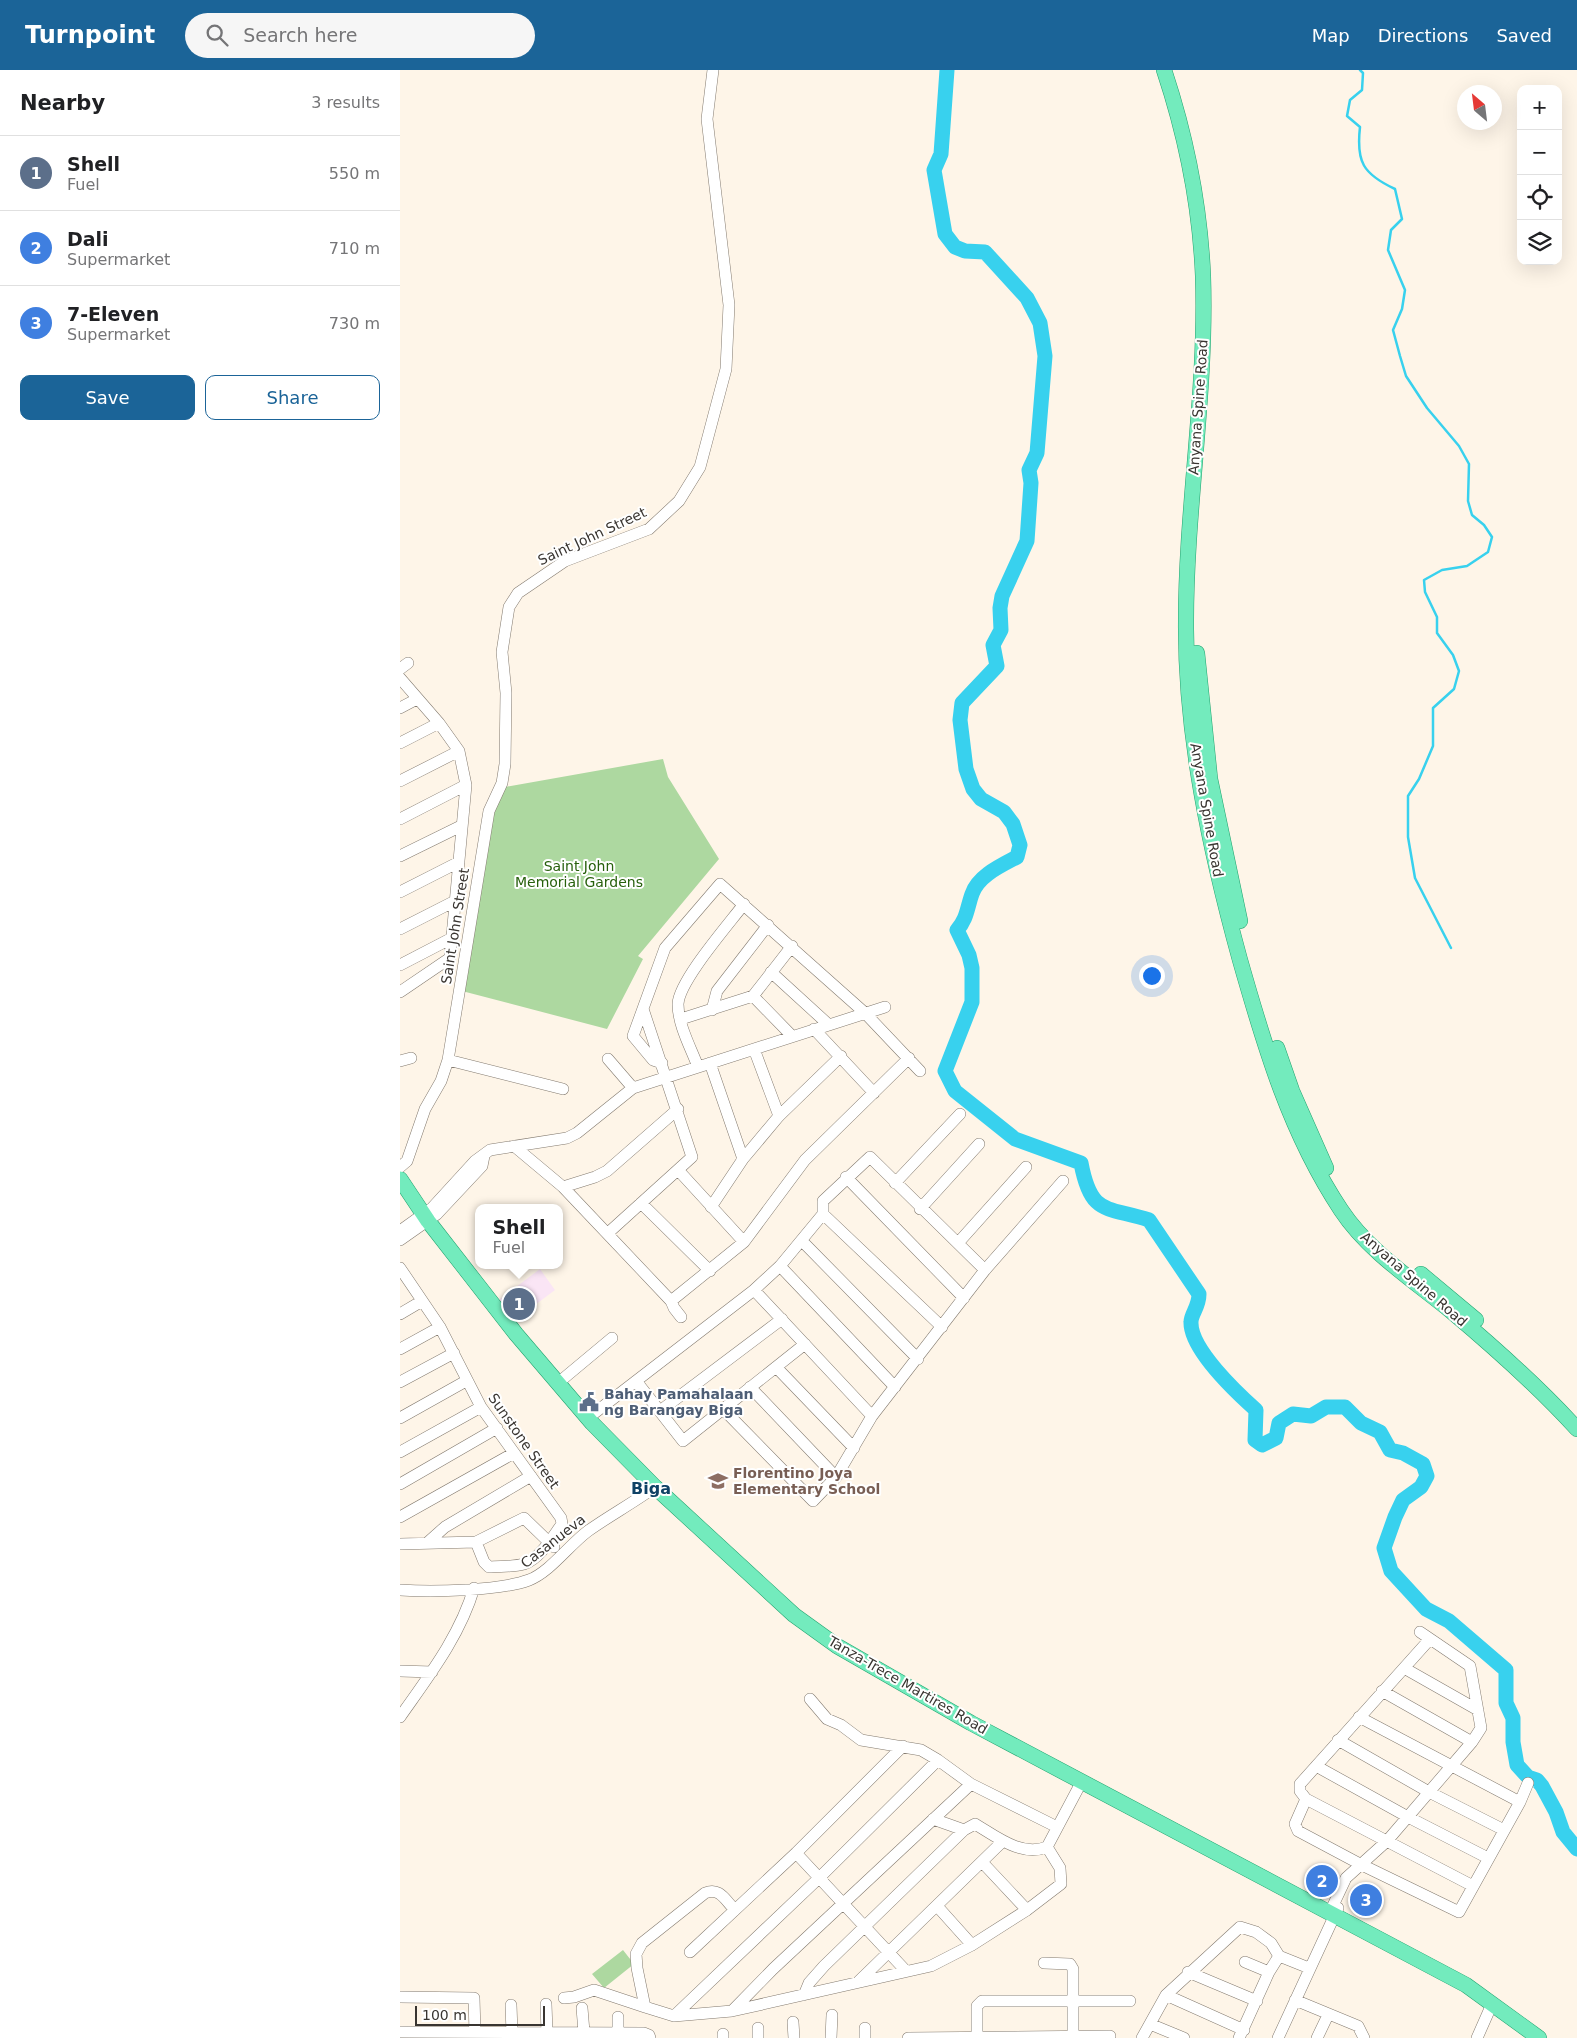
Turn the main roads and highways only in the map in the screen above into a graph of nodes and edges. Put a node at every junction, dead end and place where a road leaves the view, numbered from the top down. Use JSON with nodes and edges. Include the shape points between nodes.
{"nodes":[{"id":1,"x":1164,"y":70,"type":"edge"},
{"id":2,"x":1174,"y":70,"type":"edge"},
{"id":3,"x":400,"y":1179,"type":"edge"},
{"id":4,"x":1577,"y":1415,"type":"edge"},
{"id":5,"x":1577,"y":1429,"type":"edge"},
{"id":6,"x":1539,"y":2038,"type":"edge"}],
"edges":[{"from":1,"to":5,"type":"main road","name":"Anyana Spine Road","via":[[1191,170],[1203,276],[1203,340],[1186,623],[1193,727],[1223,898],[1255,1014],[1303,1147],[1344,1214],[1389,1261],[1502,1354]]},
{"from":2,"to":4,"type":"main road","name":"Anyana Spine Road","via":[[1200,168],[1212,275],[1212,342],[1195,625],[1203,716],[1210,779],[1233,893],[1264,1010],[1313,1142],[1350,1205],[1368,1228],[1508,1348]]},
{"from":3,"to":6,"type":"main road","name":"Tanza-Trece Martires Road","via":[[426,1218],[516,1334],[590,1420],[655,1487],[794,1615],[837,1646],[971,1723],[1466,1985]]}]}
